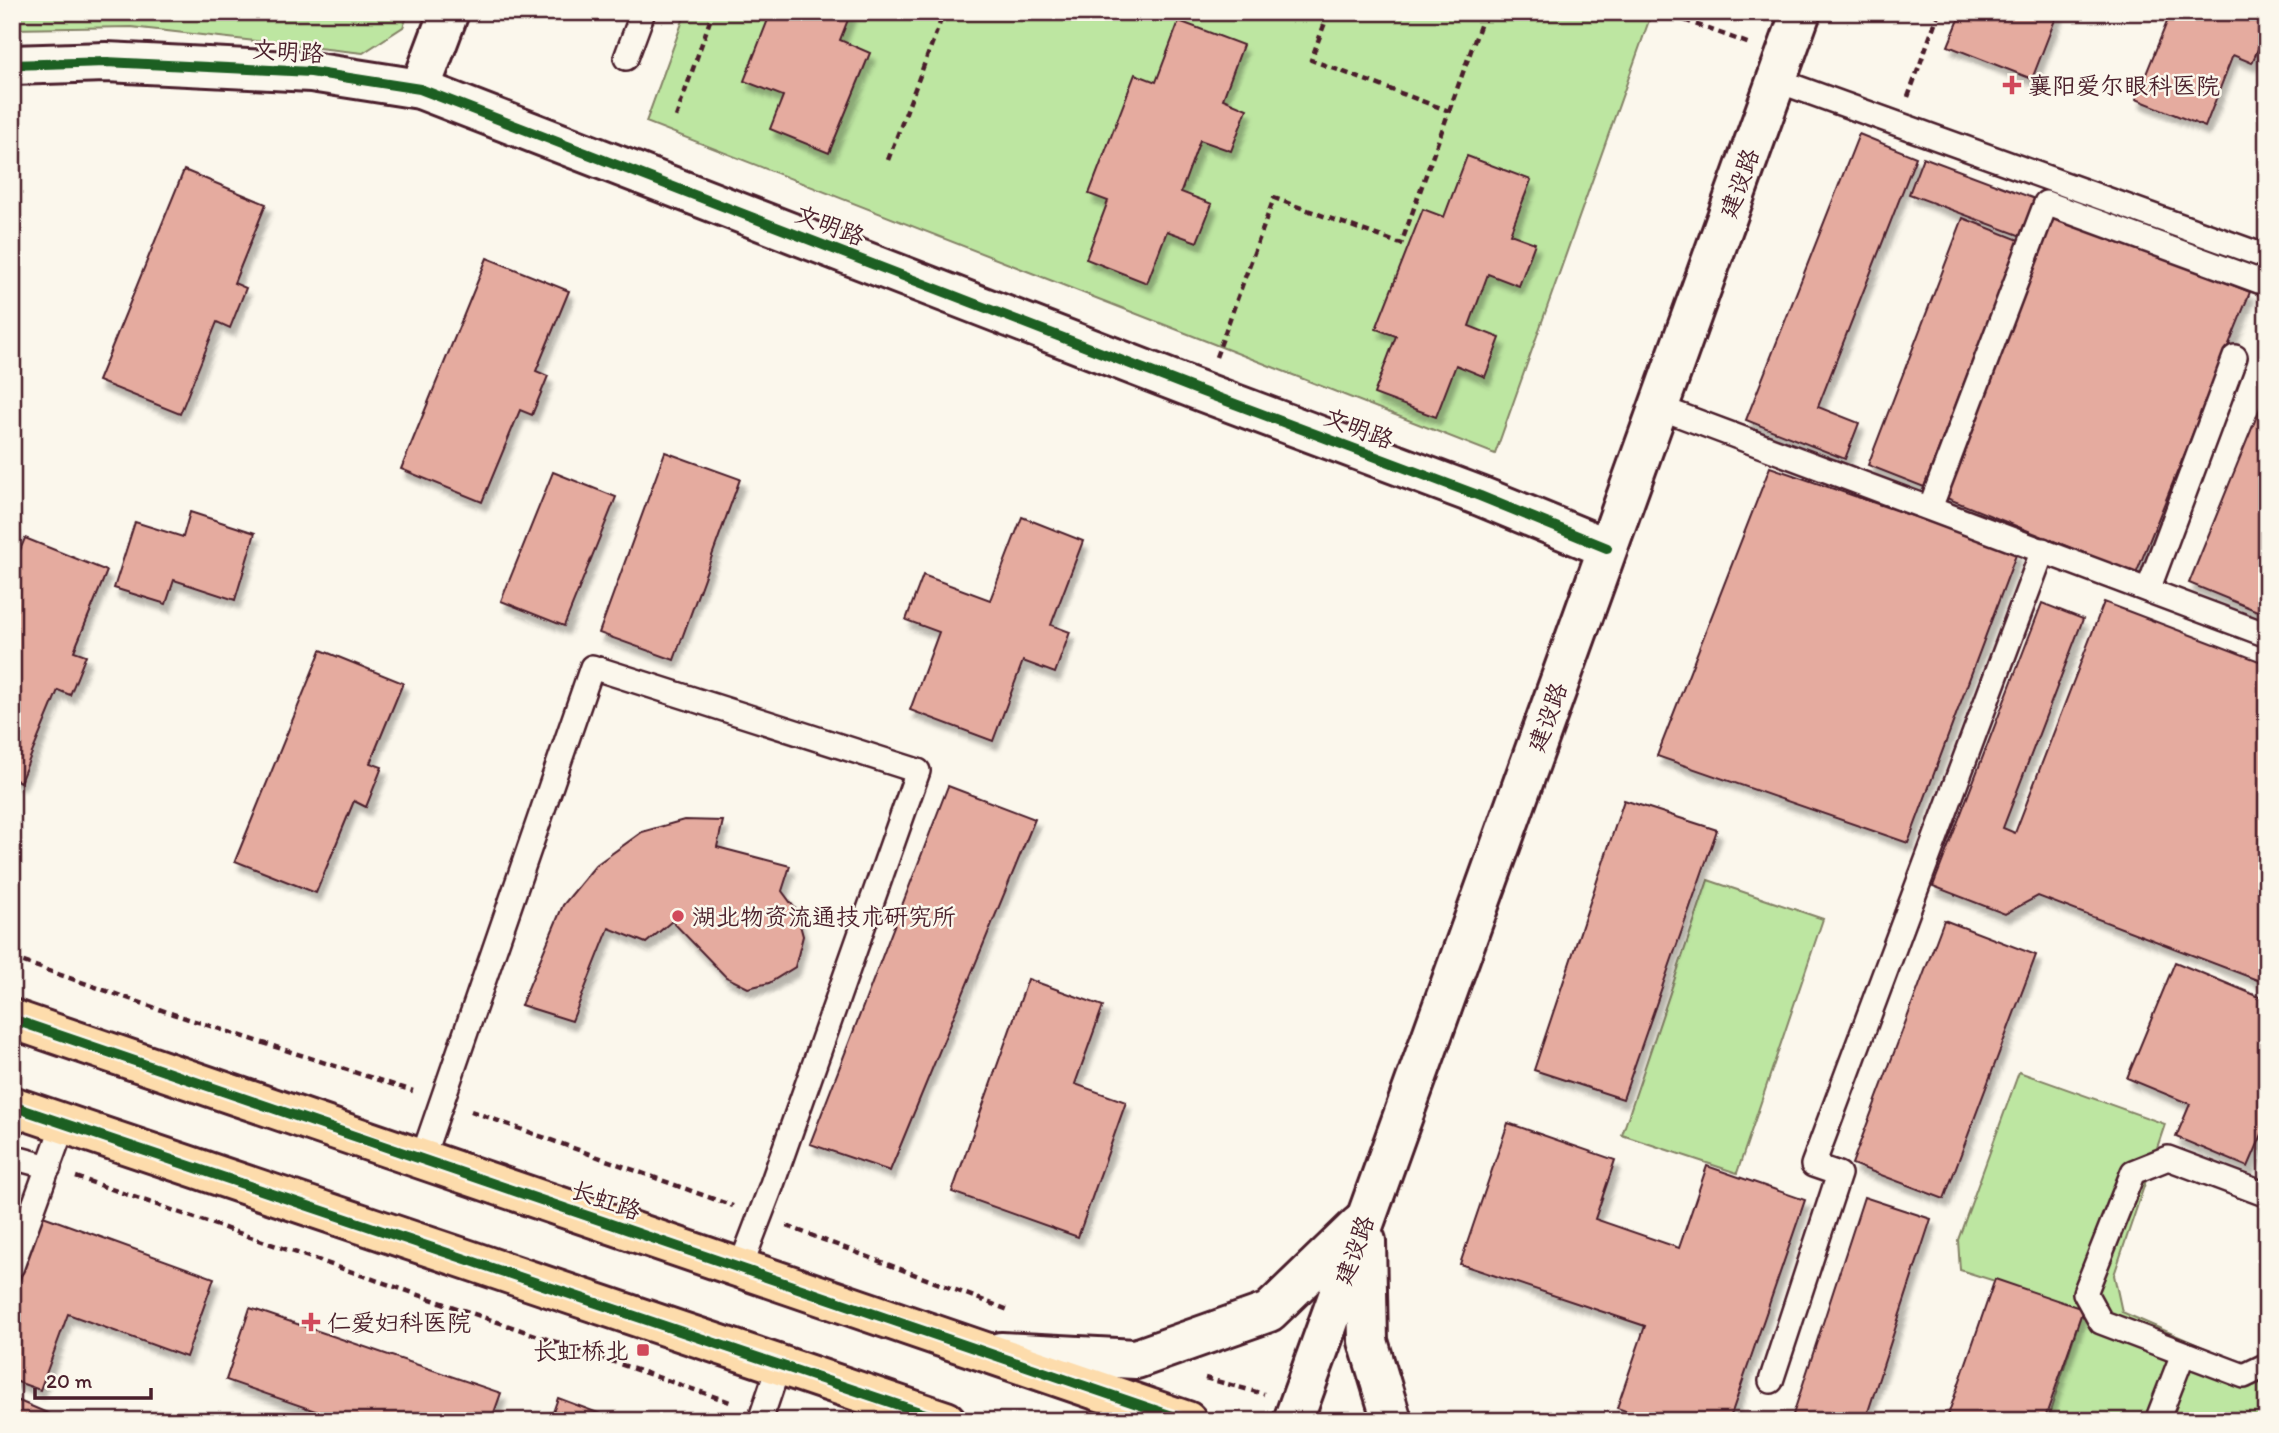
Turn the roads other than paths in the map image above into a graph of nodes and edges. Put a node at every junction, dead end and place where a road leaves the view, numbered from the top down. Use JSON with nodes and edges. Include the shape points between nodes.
{"nodes":[{"id":1,"x":449,"y":12,"type":"edge"},
{"id":2,"x":643,"y":12,"type":"edge"},
{"id":3,"x":1801,"y":12,"type":"edge"},
{"id":4,"x":626,"y":58,"type":"dead end"},
{"id":5,"x":12,"y":65,"type":"edge"},
{"id":6,"x":1780,"y":68,"type":"junction"},
{"id":7,"x":420,"y":89,"type":"junction"},
{"id":8,"x":2267,"y":257,"type":"edge"},
{"id":9,"x":2267,"y":284,"type":"edge"},
{"id":10,"x":2235,"y":357,"type":"dead end"},
{"id":11,"x":1658,"y":407,"type":"junction"},
{"id":12,"x":1930,"y":508,"type":"junction"},
{"id":13,"x":1607,"y":548,"type":"junction"},
{"id":14,"x":2043,"y":550,"type":"junction"},
{"id":15,"x":2148,"y":590,"type":"junction"},
{"id":16,"x":2267,"y":635,"type":"edge"},
{"id":17,"x":12,"y":1019,"type":"edge"},
{"id":18,"x":12,"y":1106,"type":"edge"},
{"id":19,"x":64,"y":1124,"type":"junction"},
{"id":20,"x":12,"y":1157,"type":"edge"},
{"id":21,"x":422,"y":1159,"type":"junction"},
{"id":22,"x":49,"y":1167,"type":"junction"},
{"id":23,"x":2267,"y":1195,"type":"edge"},
{"id":24,"x":1366,"y":1219,"type":"junction"},
{"id":25,"x":12,"y":1266,"type":"edge"},
{"id":26,"x":740,"y":1268,"type":"junction"},
{"id":27,"x":984,"y":1351,"type":"junction"},
{"id":28,"x":2183,"y":1354,"type":"junction"},
{"id":29,"x":779,"y":1365,"type":"junction"},
{"id":30,"x":2267,"y":1365,"type":"edge"},
{"id":31,"x":1771,"y":1381,"type":"dead end"},
{"id":32,"x":1296,"y":1412,"type":"edge"},
{"id":33,"x":761,"y":1417,"type":"edge"},
{"id":34,"x":944,"y":1420,"type":"edge"},
{"id":35,"x":1187,"y":1421,"type":"edge"},
{"id":36,"x":1392,"y":1421,"type":"edge"},
{"id":37,"x":2157,"y":1421,"type":"edge"}],
"edges":[{"from":1,"to":7,"type":"street"},
{"from":2,"to":4,"type":"lane"},
{"from":3,"to":6,"type":"street","name":"建设路"},
{"from":5,"to":7,"type":"street","name":"文明路","via":[[106,62],[311,72]]},
{"from":6,"to":8,"type":"lane","via":[[1899,124]]},
{"from":6,"to":11,"type":"street","name":"建设路"},
{"from":7,"to":13,"type":"street","name":"文明路"},
{"from":9,"to":12,"type":"lane","via":[[2046,203]]},
{"from":10,"to":15,"type":"lane"},
{"from":11,"to":12,"type":"lane"},
{"from":11,"to":13,"type":"street","name":"建设路"},
{"from":12,"to":14,"type":"lane"},
{"from":13,"to":24,"type":"street","name":"建设路"},
{"from":14,"to":15,"type":"lane"},
{"from":14,"to":31,"type":"lane","via":[[1813,1165],[1839,1174]]},
{"from":15,"to":16,"type":"lane"},
{"from":17,"to":21,"type":"highway","name":"长虹路"},
{"from":18,"to":19,"type":"highway"},
{"from":19,"to":22,"type":"lane"},
{"from":19,"to":29,"type":"highway"},
{"from":20,"to":22,"type":"lane"},
{"from":21,"to":26,"type":"highway","name":"长虹路"},
{"from":21,"to":26,"type":"lane","via":[[592,667],[918,771]]},
{"from":22,"to":25,"type":"lane"},
{"from":23,"to":28,"type":"lane","via":[[2168,1158],[2133,1172],[2085,1293],[2101,1322]]},
{"from":24,"to":27,"type":"street","via":[[1269,1312],[1136,1359]]},
{"from":24,"to":32,"type":"street","name":"建设路"},
{"from":24,"to":36,"type":"street","via":[[1368,1341]]},
{"from":26,"to":27,"type":"highway","name":"长虹路"},
{"from":27,"to":35,"type":"highway","name":"长虹路"},
{"from":28,"to":30,"type":"lane","via":[[2244,1376]]},
{"from":28,"to":37,"type":"lane"},
{"from":29,"to":33,"type":"lane"},
{"from":29,"to":34,"type":"highway"}]}
